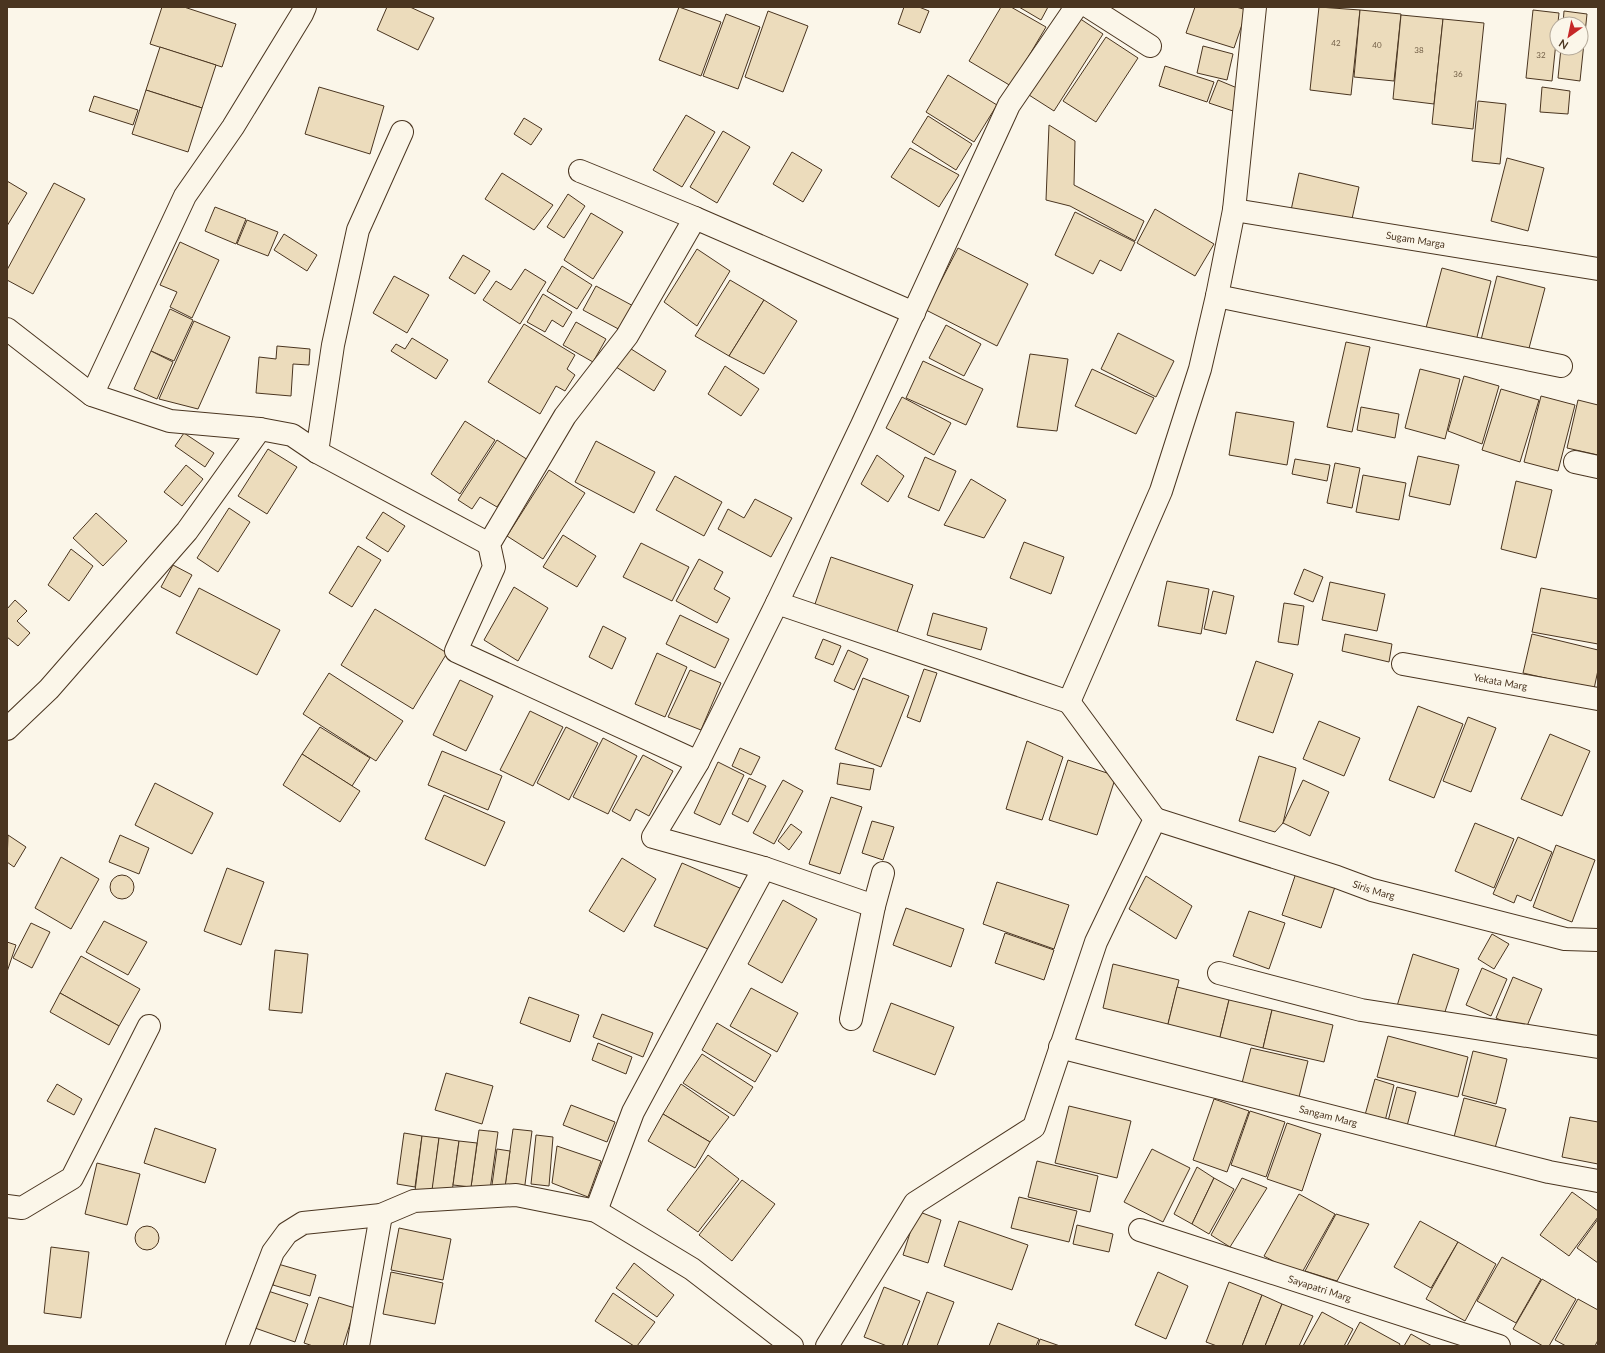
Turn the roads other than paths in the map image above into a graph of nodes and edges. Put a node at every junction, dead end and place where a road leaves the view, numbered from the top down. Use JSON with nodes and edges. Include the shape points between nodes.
{"nodes":[{"id":1,"x":305,"y":7,"type":"edge"},
{"id":2,"x":1076,"y":7,"type":"edge"},
{"id":3,"x":1089,"y":7,"type":"edge"},
{"id":4,"x":1254,"y":7,"type":"edge"},
{"id":5,"x":1150,"y":46,"type":"dead end"},
{"id":6,"x":402,"y":132,"type":"dead end"},
{"id":7,"x":580,"y":171,"type":"dead end"},
{"id":8,"x":1234,"y":210,"type":"junction"},
{"id":9,"x":695,"y":218,"type":"junction"},
{"id":10,"x":1598,"y":270,"type":"edge"},
{"id":11,"x":1217,"y":296,"type":"junction"},
{"id":12,"x":914,"y":313,"type":"junction"},
{"id":13,"x":7,"y":329,"type":"edge"},
{"id":14,"x":1561,"y":366,"type":"dead end"},
{"id":15,"x":92,"y":395,"type":"junction"},
{"id":16,"x":260,"y":429,"type":"junction"},
{"id":17,"x":317,"y":452,"type":"junction"},
{"id":18,"x":1575,"y":462,"type":"dead end"},
{"id":19,"x":1598,"y":467,"type":"edge"},
{"id":20,"x":489,"y":544,"type":"junction"},
{"id":21,"x":777,"y":603,"type":"junction"},
{"id":22,"x":1403,"y":664,"type":"dead end"},
{"id":23,"x":1598,"y":699,"type":"edge"},
{"id":24,"x":1069,"y":702,"type":"junction"},
{"id":25,"x":7,"y":729,"type":"edge"},
{"id":26,"x":698,"y":762,"type":"junction"},
{"id":27,"x":1155,"y":818,"type":"junction"},
{"id":28,"x":764,"y":868,"type":"junction"},
{"id":29,"x":883,"y":874,"type":"dead end"},
{"id":30,"x":874,"y":906,"type":"junction"},
{"id":31,"x":1598,"y":940,"type":"edge"},
{"id":32,"x":1219,"y":973,"type":"dead end"},
{"id":33,"x":851,"y":1019,"type":"dead end"},
{"id":34,"x":149,"y":1026,"type":"dead end"},
{"id":35,"x":1598,"y":1047,"type":"edge"},
{"id":36,"x":1060,"y":1048,"type":"junction"},
{"id":37,"x":1598,"y":1180,"type":"edge"},
{"id":38,"x":7,"y":1206,"type":"edge"},
{"id":39,"x":596,"y":1211,"type":"junction"},
{"id":40,"x":381,"y":1215,"type":"junction"},
{"id":41,"x":1140,"y":1230,"type":"dead end"},
{"id":42,"x":236,"y":1346,"type":"edge"},
{"id":43,"x":358,"y":1346,"type":"edge"},
{"id":44,"x":792,"y":1346,"type":"edge"},
{"id":45,"x":827,"y":1346,"type":"edge"},
{"id":46,"x":1499,"y":1346,"type":"edge"}],
"edges":[{"from":1,"to":15,"type":"street","via":[[233,127],[185,196]]},
{"from":2,"to":12,"type":"street","via":[[1009,105]]},
{"from":3,"to":5,"type":"street"},
{"from":4,"to":8,"type":"street"},
{"from":6,"to":17,"type":"street","via":[[358,230],[333,344]]},
{"from":7,"to":9,"type":"street"},
{"from":8,"to":10,"type":"street","name":"Sugam Marga"},
{"from":8,"to":11,"type":"street"},
{"from":9,"to":12,"type":"street"},
{"from":9,"to":20,"type":"street","via":[[627,336],[565,416]]},
{"from":11,"to":14,"type":"street"},
{"from":11,"to":24,"type":"street","via":[[1200,369],[1161,491]]},
{"from":12,"to":21,"type":"street"},
{"from":13,"to":15,"type":"street"},
{"from":15,"to":16,"type":"street","via":[[170,421]]},
{"from":16,"to":17,"type":"street","via":[[292,435]]},
{"from":16,"to":25,"type":"street","via":[[187,530],[49,688]]},
{"from":17,"to":20,"type":"street"},
{"from":18,"to":19,"type":"street"},
{"from":20,"to":26,"type":"street","via":[[494,567],[456,651]]},
{"from":21,"to":24,"type":"street"},
{"from":21,"to":26,"type":"street"},
{"from":22,"to":23,"type":"street","name":"Yekata Marg"},
{"from":24,"to":27,"type":"street"},
{"from":26,"to":28,"type":"street","via":[[653,837]]},
{"from":27,"to":31,"type":"street","name":"Siris Marg","via":[[1372,890],[1565,939]]},
{"from":27,"to":36,"type":"street","via":[[1096,942]]},
{"from":28,"to":30,"type":"street"},
{"from":28,"to":39,"type":"street","via":[[633,1112]]},
{"from":29,"to":30,"type":"street"},
{"from":30,"to":33,"type":"street"},
{"from":32,"to":35,"type":"street","via":[[1361,1010]]},
{"from":34,"to":38,"type":"street","via":[[72,1178],[22,1208]]},
{"from":36,"to":37,"type":"street","name":"Sangam Marg","via":[[1542,1170]]},
{"from":36,"to":45,"type":"street","via":[[1034,1127],[915,1203]]},
{"from":39,"to":40,"type":"street","via":[[516,1195],[414,1201]]},
{"from":39,"to":44,"type":"street","via":[[692,1269]]},
{"from":40,"to":42,"type":"street","via":[[303,1223],[287,1233],[273,1252]]},
{"from":40,"to":43,"type":"street"},
{"from":41,"to":46,"type":"street","name":"Sayapatri Marg"}]}
